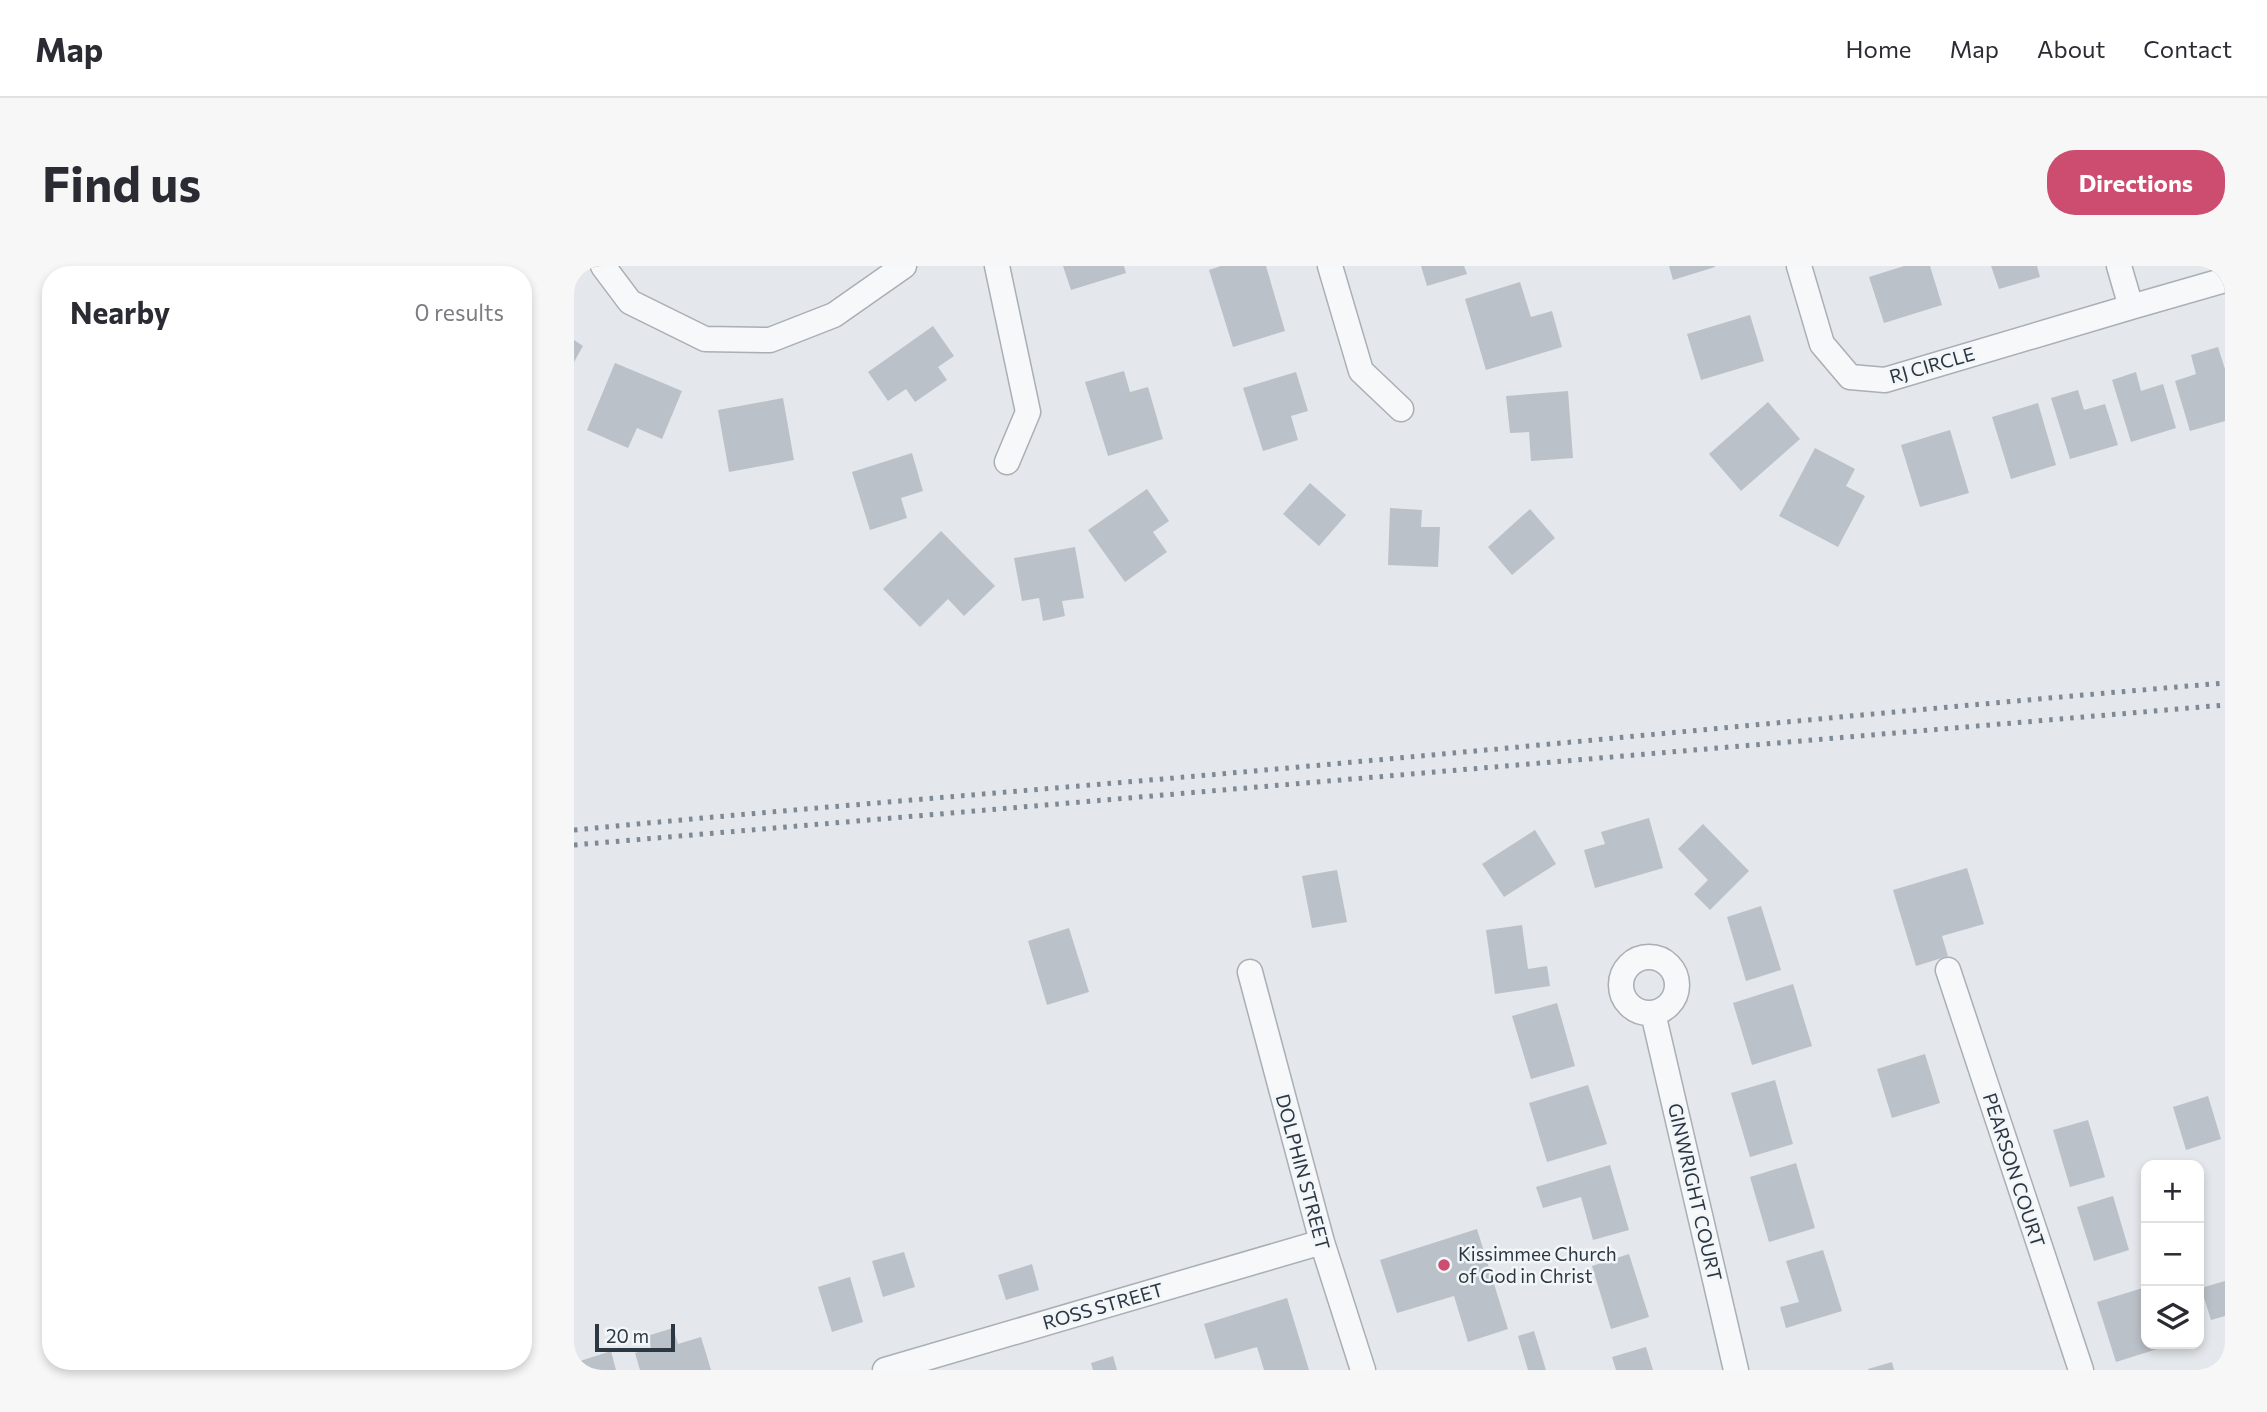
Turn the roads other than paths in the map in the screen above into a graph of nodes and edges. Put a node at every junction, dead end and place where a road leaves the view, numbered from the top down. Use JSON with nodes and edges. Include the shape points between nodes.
{"nodes":[{"id":1,"x":603,"y":266,"type":"edge"},
{"id":2,"x":904,"y":266,"type":"edge"},
{"id":3,"x":997,"y":266,"type":"edge"},
{"id":4,"x":1330,"y":266,"type":"edge"},
{"id":5,"x":1800,"y":266,"type":"edge"},
{"id":6,"x":2119,"y":266,"type":"edge"},
{"id":7,"x":2225,"y":280,"type":"edge"},
{"id":8,"x":2131,"y":307,"type":"junction"},
{"id":9,"x":1401,"y":409,"type":"dead end"},
{"id":10,"x":1007,"y":462,"type":"dead end"},
{"id":11,"x":1948,"y":970,"type":"dead end"},
{"id":12,"x":1250,"y":972,"type":"dead end"},
{"id":13,"x":1653,"y":1013,"type":"dead end"},
{"id":14,"x":1322,"y":1242,"type":"junction"},
{"id":15,"x":885,"y":1370,"type":"edge"},
{"id":16,"x":1363,"y":1370,"type":"edge"},
{"id":17,"x":1736,"y":1370,"type":"edge"},
{"id":18,"x":2081,"y":1370,"type":"edge"}],
"edges":[{"from":1,"to":2,"type":"street","via":[[630,302],[705,339],[770,340],[834,315]]},
{"from":3,"to":10,"type":"street","via":[[1028,412]]},
{"from":4,"to":9,"type":"street","via":[[1361,371]]},
{"from":5,"to":8,"type":"street","name":"RJ CIRCLE","via":[[1822,344],[1850,377],[1885,380]]},
{"from":6,"to":8,"type":"street"},
{"from":7,"to":8,"type":"street","name":"RJ CIRCLE"},
{"from":11,"to":18,"type":"street","name":"PEARSON COURT"},
{"from":12,"to":14,"type":"street","name":"DOLPHIN STREET"},
{"from":13,"to":17,"type":"street","name":"GINWRIGHT COURT"},
{"from":14,"to":15,"type":"street","name":"ROSS STREET"},
{"from":14,"to":16,"type":"street","name":"DOLPHIN STREET"}]}
